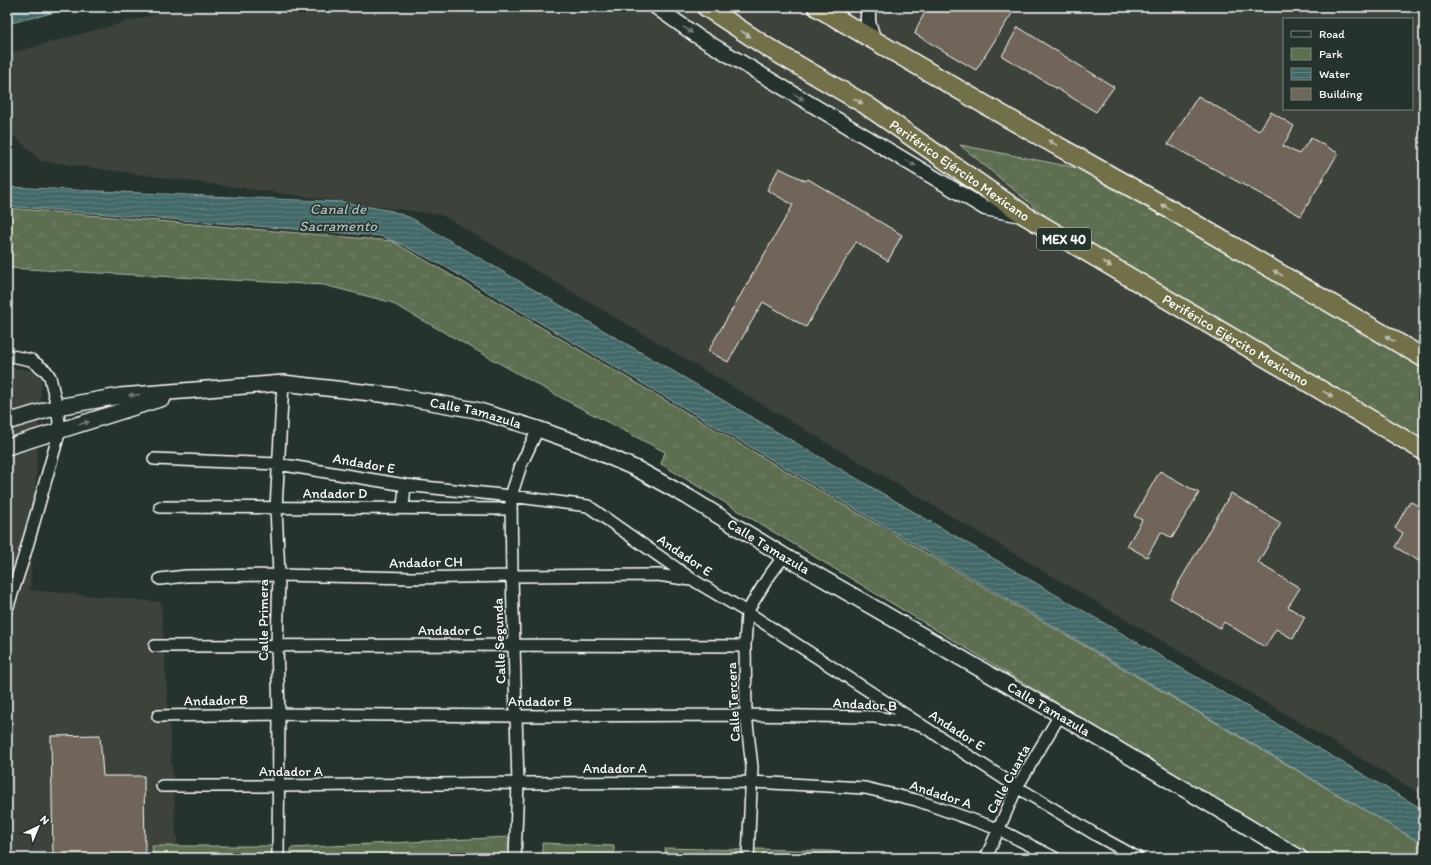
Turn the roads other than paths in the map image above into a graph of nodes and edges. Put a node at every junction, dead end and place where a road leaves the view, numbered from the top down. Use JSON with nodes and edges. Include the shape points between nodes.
{"nodes":[{"id":1,"x":656,"y":7,"type":"edge"},
{"id":2,"x":706,"y":7,"type":"edge"},
{"id":3,"x":817,"y":7,"type":"edge"},
{"id":4,"x":868,"y":7,"type":"edge"},
{"id":5,"x":874,"y":41,"type":"junction"},
{"id":6,"x":1026,"y":216,"type":"junction"},
{"id":7,"x":7,"y":355,"type":"edge"},
{"id":8,"x":1424,"y":358,"type":"edge"},
{"id":9,"x":283,"y":383,"type":"junction"},
{"id":10,"x":187,"y":391,"type":"junction"},
{"id":11,"x":57,"y":406,"type":"junction"},
{"id":12,"x":7,"y":422,"type":"edge"},
{"id":13,"x":538,"y":428,"type":"junction"},
{"id":14,"x":60,"y":430,"type":"junction"},
{"id":15,"x":7,"y":447,"type":"edge"},
{"id":16,"x":1424,"y":451,"type":"edge"},
{"id":17,"x":154,"y":459,"type":"dead end"},
{"id":18,"x":278,"y":464,"type":"junction"},
{"id":19,"x":405,"y":486,"type":"junction"},
{"id":20,"x":511,"y":496,"type":"junction"},
{"id":21,"x":160,"y":507,"type":"dead end"},
{"id":22,"x":276,"y":508,"type":"junction"},
{"id":23,"x":403,"y":508,"type":"junction"},
{"id":24,"x":510,"y":509,"type":"junction"},
{"id":25,"x":784,"y":556,"type":"junction"},
{"id":26,"x":278,"y":575,"type":"junction"},
{"id":27,"x":512,"y":576,"type":"junction"},
{"id":28,"x":160,"y":579,"type":"dead end"},
{"id":29,"x":693,"y":580,"type":"junction"},
{"id":30,"x":7,"y":609,"type":"edge"},
{"id":31,"x":747,"y":612,"type":"junction"},
{"id":32,"x":515,"y":644,"type":"junction"},
{"id":33,"x":277,"y":645,"type":"junction"},
{"id":34,"x":155,"y":646,"type":"dead end"},
{"id":35,"x":745,"y":646,"type":"junction"},
{"id":36,"x":279,"y":714,"type":"junction"},
{"id":37,"x":746,"y":715,"type":"junction"},
{"id":38,"x":1060,"y":715,"type":"junction"},
{"id":39,"x":158,"y":716,"type":"dead end"},
{"id":40,"x":517,"y":716,"type":"junction"},
{"id":41,"x":921,"y":724,"type":"junction"},
{"id":42,"x":751,"y":782,"type":"junction"},
{"id":43,"x":518,"y":783,"type":"junction"},
{"id":44,"x":162,"y":786,"type":"dead end"},
{"id":45,"x":279,"y":786,"type":"junction"},
{"id":46,"x":1017,"y":787,"type":"junction"},
{"id":47,"x":998,"y":829,"type":"junction"},
{"id":48,"x":278,"y":858,"type":"edge"},
{"id":49,"x":515,"y":858,"type":"edge"},
{"id":50,"x":748,"y":858,"type":"edge"},
{"id":51,"x":986,"y":858,"type":"edge"},
{"id":52,"x":1054,"y":858,"type":"edge"},
{"id":53,"x":1138,"y":858,"type":"edge"},
{"id":54,"x":1300,"y":858,"type":"edge"}],
"edges":[{"from":1,"to":6,"type":"street","one_way":true,"via":[[697,36],[985,208]]},
{"from":2,"to":6,"type":"highway","name":"Periférico Ejército Mexicano","number":"MEX 40","one_way":true,"via":[[866,106]]},
{"from":3,"to":5,"type":"highway"},
{"from":4,"to":5,"type":"street","via":[[868,22]]},
{"from":8,"to":5,"type":"highway","one_way":true,"via":[[1161,204]]},
{"from":6,"to":16,"type":"highway","name":"Periférico Ejército Mexicano","number":"MEX 40","one_way":true},
{"from":7,"to":11,"type":"street","via":[[31,360],[46,371],[50,377]]},
{"from":9,"to":10,"type":"main road","name":"Calle Tamazula"},
{"from":9,"to":13,"type":"main road","name":"Calle Tamazula","via":[[412,398],[476,410]]},
{"from":9,"to":18,"type":"street","name":"Calle Primera"},
{"from":10,"to":11,"type":"main road","one_way":true,"via":[[120,396]]},
{"from":14,"to":10,"type":"main road","one_way":true},
{"from":11,"to":12,"type":"main road"},
{"from":11,"to":14,"type":"street"},
{"from":13,"to":20,"type":"street","name":"Calle Segunda","via":[[521,465]]},
{"from":13,"to":25,"type":"main road","name":"Calle Tamazula","via":[[637,469],[688,496]]},
{"from":14,"to":15,"type":"main road"},
{"from":14,"to":30,"type":"street"},
{"from":17,"to":18,"type":"street","name":"Andador E"},
{"from":18,"to":19,"type":"street","name":"Andador E"},
{"from":18,"to":22,"type":"street","name":"Calle Primera"},
{"from":19,"to":20,"type":"street","name":"Andador E"},
{"from":19,"to":23,"type":"street"},
{"from":20,"to":24,"type":"street","name":"Calle Segunda"},
{"from":20,"to":29,"type":"street","name":"Andador E","via":[[588,506]]},
{"from":21,"to":22,"type":"street","name":"Andador D"},
{"from":22,"to":23,"type":"street","name":"Andador D"},
{"from":22,"to":26,"type":"street","name":"Calle Primera"},
{"from":23,"to":24,"type":"street","name":"Andador D"},
{"from":24,"to":27,"type":"street","name":"Calle Segunda"},
{"from":25,"to":31,"type":"street","name":"Calle Tercera"},
{"from":25,"to":38,"type":"main road","name":"Calle Tamazula"},
{"from":26,"to":27,"type":"street","name":"Andador CH","via":[[411,578]]},
{"from":26,"to":28,"type":"street","name":"Andador CH","via":[[186,576]]},
{"from":26,"to":33,"type":"street","name":"Calle Primera"},
{"from":27,"to":29,"type":"street","name":"Andador CH","via":[[658,575]]},
{"from":27,"to":32,"type":"street","name":"Calle Segunda"},
{"from":29,"to":31,"type":"street","name":"Andador E"},
{"from":31,"to":35,"type":"street","name":"Calle Tercera"},
{"from":31,"to":41,"type":"street","name":"Andador E"},
{"from":32,"to":33,"type":"street","name":"Andador C"},
{"from":32,"to":35,"type":"street","name":"Andador C"},
{"from":32,"to":40,"type":"street","name":"Calle Segunda"},
{"from":33,"to":34,"type":"street","name":"Andador C"},
{"from":33,"to":36,"type":"street","name":"Calle Primera"},
{"from":35,"to":37,"type":"street","name":"Calle Tercera"},
{"from":36,"to":39,"type":"street","name":"Andador B"},
{"from":36,"to":40,"type":"street","name":"Andador B"},
{"from":36,"to":45,"type":"street","name":"Calle Primera"},
{"from":37,"to":40,"type":"street","name":"Andador B"},
{"from":37,"to":41,"type":"street","name":"Andador B","via":[[875,717]]},
{"from":37,"to":42,"type":"street","name":"Calle Tercera","via":[[752,767]]},
{"from":38,"to":46,"type":"street","name":"Calle Cuarta"},
{"from":38,"to":54,"type":"main road","name":"Calle Tamazula"},
{"from":40,"to":43,"type":"street","name":"Calle Segunda"},
{"from":41,"to":46,"type":"street","name":"Andador E"},
{"from":42,"to":43,"type":"street","name":"Andador A"},
{"from":42,"to":47,"type":"street","name":"Andador A","via":[[864,788],[916,800]]},
{"from":42,"to":50,"type":"street","name":"Calle Tercera"},
{"from":43,"to":45,"type":"street","name":"Andador A"},
{"from":43,"to":49,"type":"street","name":"Calle Segunda"},
{"from":44,"to":45,"type":"street","name":"Andador A"},
{"from":45,"to":48,"type":"street","name":"Calle Primera"},
{"from":46,"to":47,"type":"street","name":"Calle Cuarta"},
{"from":46,"to":53,"type":"street","name":"Andador E"},
{"from":47,"to":51,"type":"street","name":"Calle Cuarta"},
{"from":47,"to":52,"type":"street","name":"Andador A"}]}
